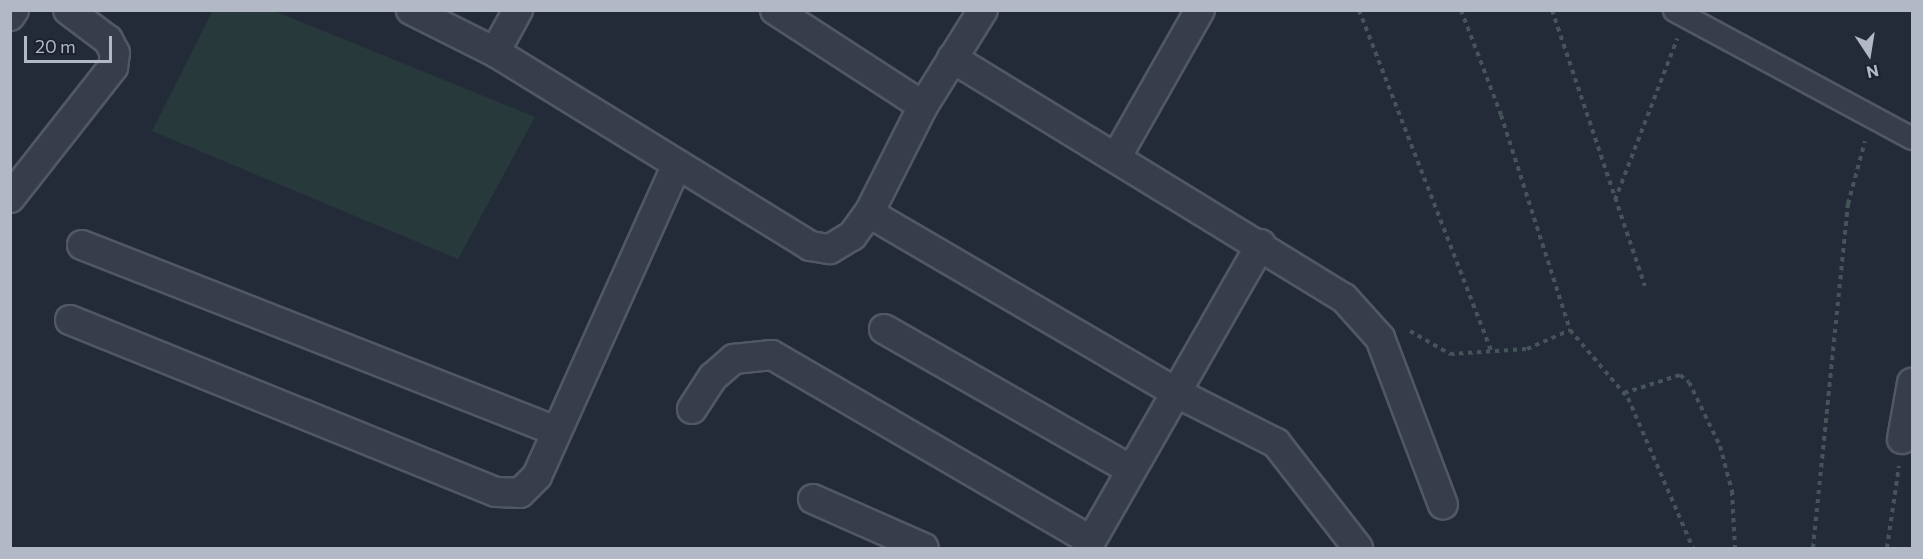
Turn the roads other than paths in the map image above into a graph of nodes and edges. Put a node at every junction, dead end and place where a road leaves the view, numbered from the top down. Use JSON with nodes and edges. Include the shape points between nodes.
{"nodes":[{"id":1,"x":14,"y":10,"type":"edge"},
{"id":2,"x":68,"y":10,"type":"edge"},
{"id":3,"x":411,"y":10,"type":"edge"},
{"id":4,"x":518,"y":10,"type":"edge"},
{"id":5,"x":983,"y":10,"type":"edge"},
{"id":6,"x":1200,"y":10,"type":"edge"},
{"id":7,"x":776,"y":11,"type":"edge"},
{"id":8,"x":1680,"y":13,"type":"edge"},
{"id":9,"x":10,"y":16,"type":"edge"},
{"id":10,"x":495,"y":52,"type":"junction"},
{"id":11,"x":952,"y":58,"type":"junction"},
{"id":12,"x":923,"y":106,"type":"junction"},
{"id":13,"x":1912,"y":138,"type":"edge"},
{"id":14,"x":1118,"y":156,"type":"junction"},
{"id":15,"x":677,"y":164,"type":"junction"},
{"id":16,"x":10,"y":198,"type":"edge"},
{"id":17,"x":869,"y":213,"type":"junction"},
{"id":18,"x":1261,"y":244,"type":"junction"},
{"id":19,"x":82,"y":245,"type":"dead end"},
{"id":20,"x":70,"y":320,"type":"dead end"},
{"id":21,"x":884,"y":329,"type":"dead end"},
{"id":22,"x":1912,"y":384,"type":"edge"},
{"id":23,"x":1174,"y":392,"type":"junction"},
{"id":24,"x":692,"y":409,"type":"dead end"},
{"id":25,"x":556,"y":431,"type":"junction"},
{"id":26,"x":1902,"y":438,"type":"road end"},
{"id":27,"x":1131,"y":470,"type":"junction"},
{"id":28,"x":813,"y":499,"type":"dead end"},
{"id":29,"x":1443,"y":505,"type":"dead end"},
{"id":30,"x":1089,"y":545,"type":"edge"},
{"id":31,"x":924,"y":549,"type":"edge"},
{"id":32,"x":1358,"y":549,"type":"edge"}],
"edges":[{"from":1,"to":9,"type":"street"},
{"from":2,"to":16,"type":"street","via":[[108,40],[115,53],[112,67]]},
{"from":3,"to":10,"type":"street"},
{"from":4,"to":10,"type":"street"},
{"from":5,"to":11,"type":"street"},
{"from":6,"to":14,"type":"street"},
{"from":7,"to":12,"type":"street"},
{"from":8,"to":13,"type":"street"},
{"from":10,"to":15,"type":"street"},
{"from":11,"to":12,"type":"street"},
{"from":11,"to":14,"type":"street"},
{"from":12,"to":17,"type":"street"},
{"from":14,"to":18,"type":"street"},
{"from":15,"to":17,"type":"street","via":[[810,246],[830,249],[852,236]]},
{"from":15,"to":25,"type":"street"},
{"from":17,"to":23,"type":"street"},
{"from":18,"to":23,"type":"street"},
{"from":18,"to":29,"type":"street","via":[[1344,298],[1380,338]]},
{"from":19,"to":25,"type":"street"},
{"from":20,"to":25,"type":"street","via":[[496,492],[520,493],[537,476]]},
{"from":21,"to":27,"type":"street"},
{"from":22,"to":26,"type":"street"},
{"from":23,"to":27,"type":"street"},
{"from":23,"to":32,"type":"street","via":[[1276,443]]},
{"from":24,"to":30,"type":"street","via":[[713,377],[734,359],[772,355]]},
{"from":27,"to":30,"type":"street"},
{"from":28,"to":31,"type":"street"}]}
